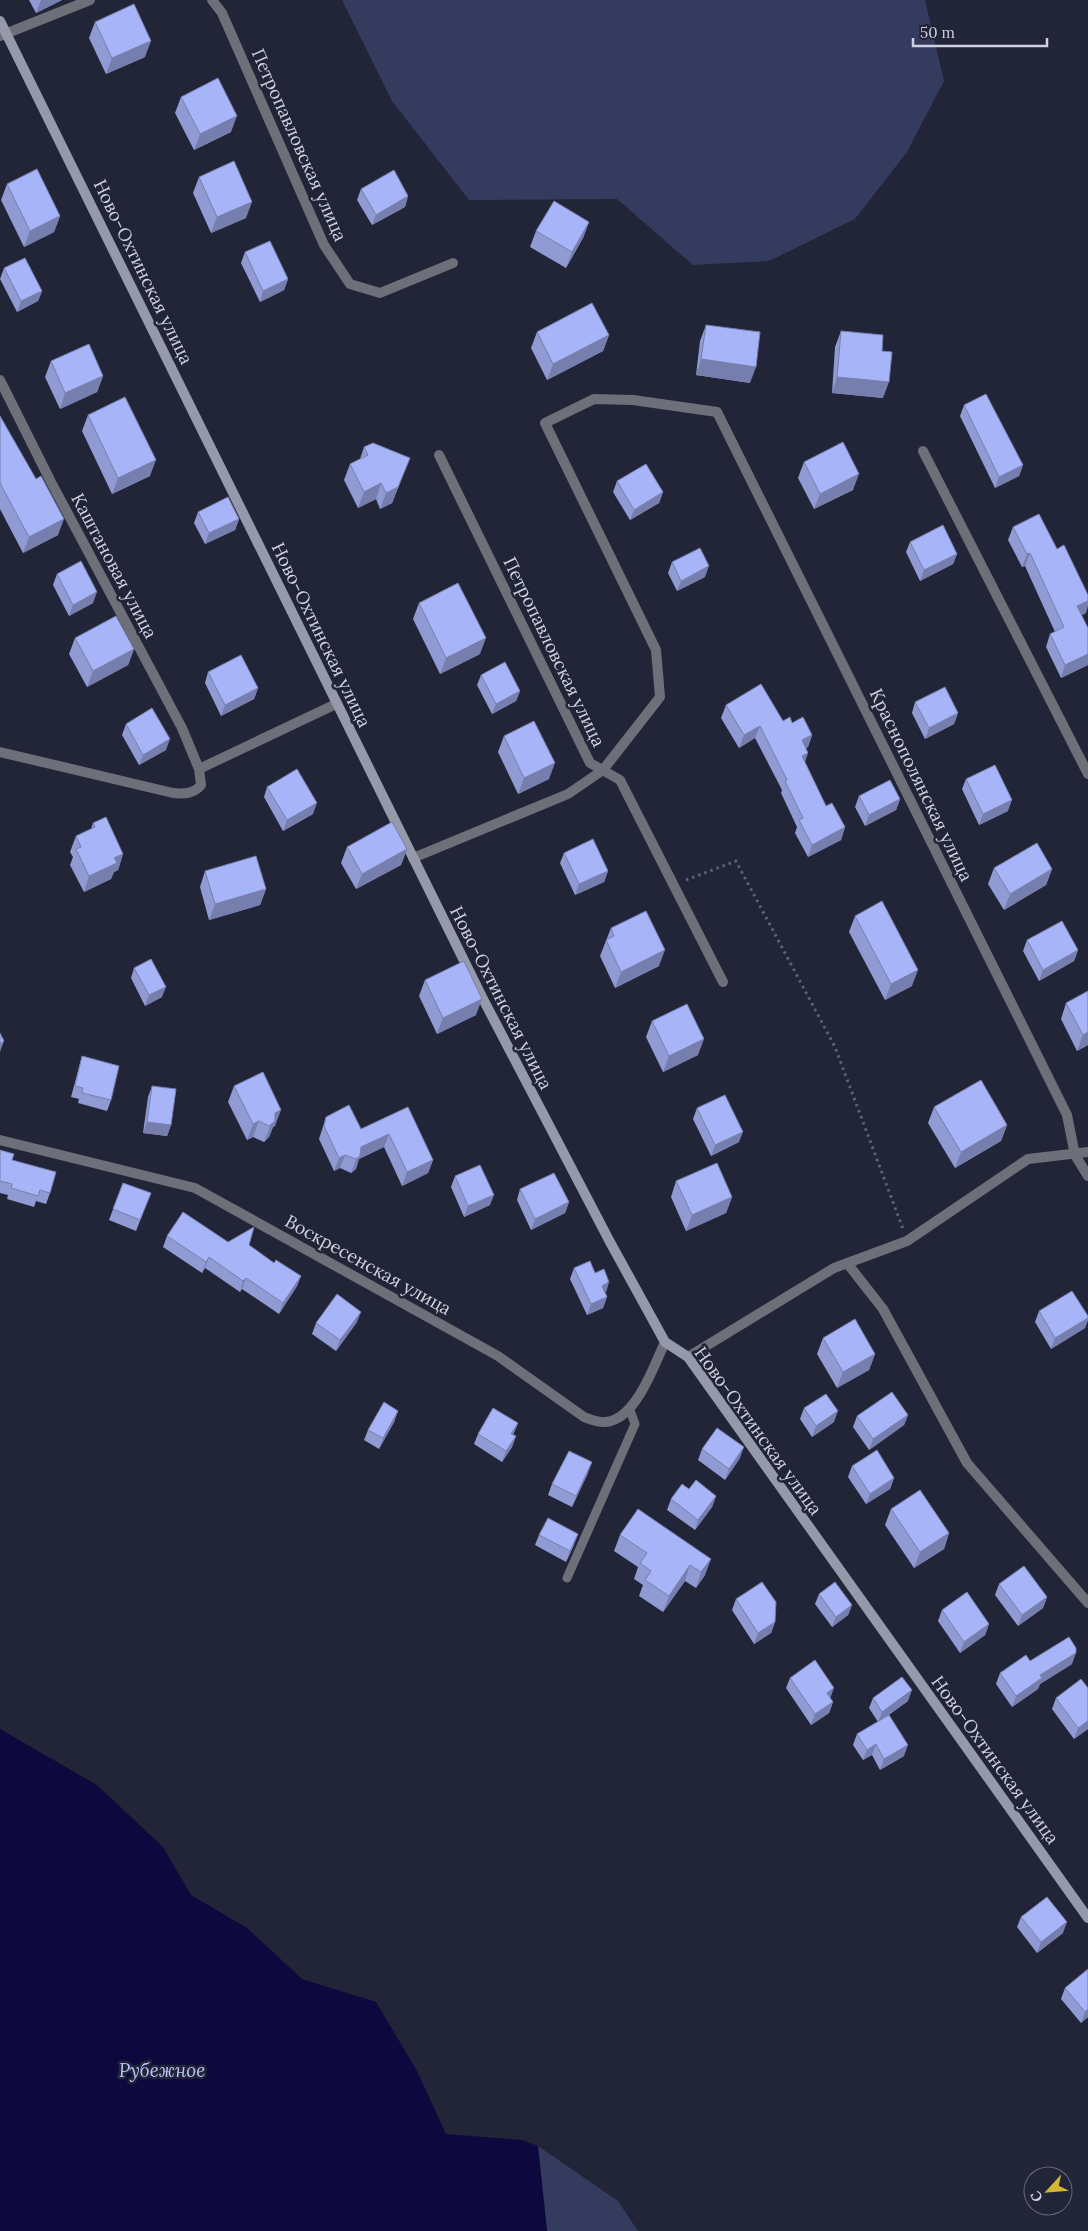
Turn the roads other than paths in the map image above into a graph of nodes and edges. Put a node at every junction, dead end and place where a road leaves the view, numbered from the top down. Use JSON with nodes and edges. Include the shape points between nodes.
{"nodes":[{"id":1,"x":90,"y":0,"type":"edge"},
{"id":2,"x":212,"y":0,"type":"edge"},
{"id":3,"x":0,"y":21,"type":"edge"},
{"id":4,"x":3,"y":35,"type":"edge"},
{"id":5,"x":453,"y":263,"type":"dead end"},
{"id":6,"x":0,"y":380,"type":"edge"},
{"id":7,"x":923,"y":451,"type":"dead end"},
{"id":8,"x":439,"y":456,"type":"dead end"},
{"id":9,"x":336,"y":704,"type":"junction"},
{"id":10,"x":0,"y":752,"type":"edge"},
{"id":11,"x":198,"y":769,"type":"junction"},
{"id":12,"x":603,"y":770,"type":"junction"},
{"id":13,"x":1088,"y":774,"type":"edge"},
{"id":14,"x":413,"y":858,"type":"junction"},
{"id":15,"x":723,"y":982,"type":"dead end"},
{"id":16,"x":0,"y":1140,"type":"edge"},
{"id":17,"x":1088,"y":1152,"type":"edge"},
{"id":18,"x":1075,"y":1156,"type":"junction"},
{"id":19,"x":1088,"y":1176,"type":"edge"},
{"id":20,"x":847,"y":1263,"type":"junction"},
{"id":21,"x":665,"y":1342,"type":"junction"},
{"id":22,"x":688,"y":1357,"type":"junction"},
{"id":23,"x":630,"y":1410,"type":"junction"},
{"id":24,"x":567,"y":1578,"type":"dead end"},
{"id":25,"x":1088,"y":1603,"type":"edge"},
{"id":26,"x":1088,"y":1918,"type":"edge"}],
"edges":[{"from":1,"to":4,"type":"street"},
{"from":2,"to":5,"type":"street","name":"Петропавловская улица","via":[[222,13],[324,245],[350,284],[380,293]]},
{"from":3,"to":4,"type":"street","name":"Ново-Охтинская улица"},
{"from":4,"to":9,"type":"street","name":"Ново-Охтинская улица","via":[[237,499]]},
{"from":6,"to":11,"type":"street","name":"Каштановая улица","via":[[182,728]]},
{"from":7,"to":13,"type":"street"},
{"from":8,"to":12,"type":"street","name":"Петропавловская улица","via":[[590,764]]},
{"from":9,"to":11,"type":"street"},
{"from":9,"to":14,"type":"street","name":"Ново-Охтинская улица"},
{"from":10,"to":11,"type":"street","via":[[173,793],[186,794],[197,790],[201,785]]},
{"from":12,"to":14,"type":"street","via":[[568,794]]},
{"from":12,"to":15,"type":"street","name":"Петропавловская улица","via":[[620,780]]},
{"from":12,"to":18,"type":"street","name":"Краснополянская улица","via":[[660,697],[656,650],[545,423],[594,399],[633,400],[717,412],[1067,1115]]},
{"from":14,"to":21,"type":"street","name":"Ново-Охтинская улица","via":[[482,998]]},
{"from":16,"to":23,"type":"street","name":"Воскресенская улица","via":[[195,1188],[498,1356],[584,1417],[609,1422]]},
{"from":17,"to":18,"type":"street"},
{"from":18,"to":19,"type":"street","name":"Краснополянская улица"},
{"from":18,"to":20,"type":"street","via":[[1028,1159],[907,1241]]},
{"from":20,"to":22,"type":"street"},
{"from":20,"to":25,"type":"street","via":[[883,1309],[967,1463]]},
{"from":21,"to":22,"type":"street","name":"Ново-Охтинская улица"},
{"from":21,"to":23,"type":"street"},
{"from":22,"to":26,"type":"street","name":"Ново-Охтинская улица"},
{"from":23,"to":24,"type":"lane","via":[[635,1424]]}]}
